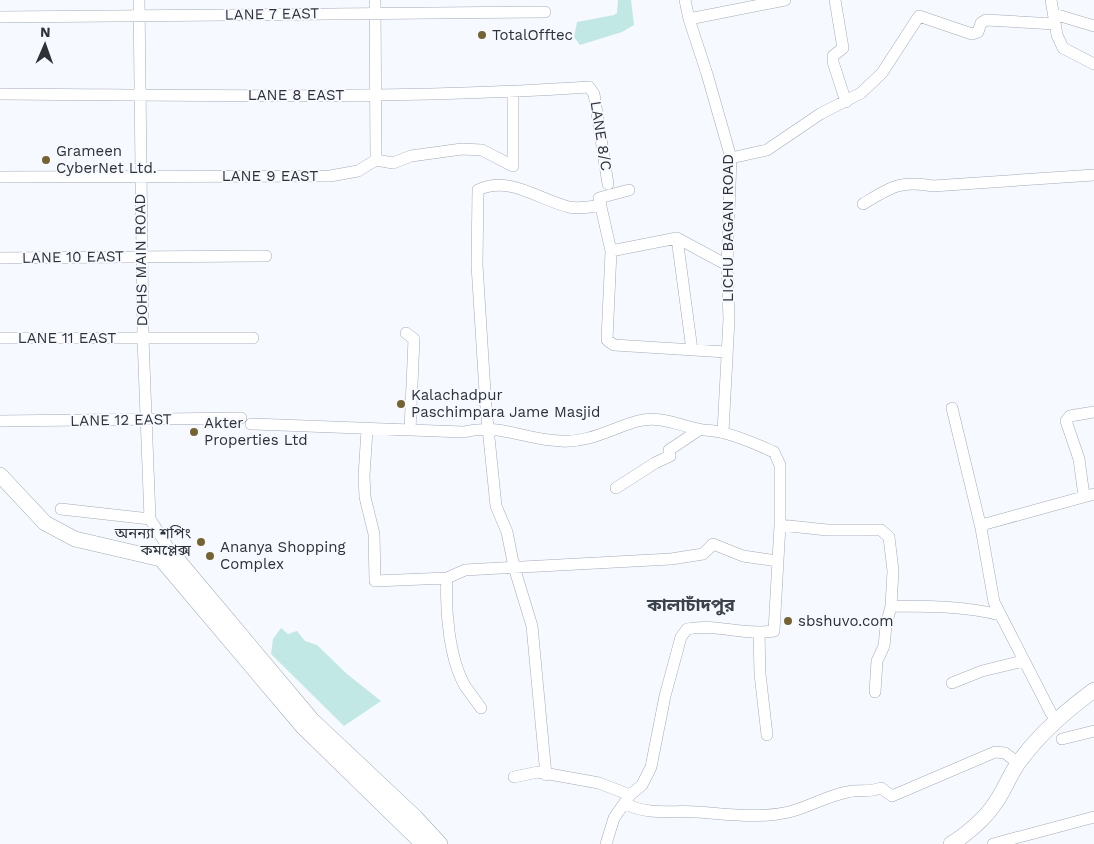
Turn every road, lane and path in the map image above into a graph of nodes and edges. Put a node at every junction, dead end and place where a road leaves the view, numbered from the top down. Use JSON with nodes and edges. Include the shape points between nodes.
{"nodes":[{"id":1,"x":140,"y":0,"type":"edge"},
{"id":2,"x":375,"y":0,"type":"edge"},
{"id":3,"x":685,"y":0,"type":"edge"},
{"id":4,"x":785,"y":0,"type":"edge"},
{"id":5,"x":835,"y":0,"type":"edge"},
{"id":6,"x":1051,"y":0,"type":"edge"},
{"id":7,"x":545,"y":12,"type":"dead end"},
{"id":8,"x":375,"y":13,"type":"junction"},
{"id":9,"x":140,"y":15,"type":"junction"},
{"id":10,"x":0,"y":17,"type":"edge"},
{"id":11,"x":689,"y":19,"type":"junction"},
{"id":12,"x":1055,"y":19,"type":"junction"},
{"id":13,"x":1094,"y":26,"type":"edge"},
{"id":14,"x":1094,"y":64,"type":"edge"},
{"id":15,"x":592,"y":89,"type":"joint"},
{"id":16,"x":513,"y":92,"type":"junction"},
{"id":17,"x":0,"y":94,"type":"edge"},
{"id":18,"x":139,"y":95,"type":"junction"},
{"id":19,"x":375,"y":95,"type":"junction"},
{"id":20,"x":846,"y":102,"type":"junction"},
{"id":21,"x":731,"y":158,"type":"junction"},
{"id":22,"x":376,"y":160,"type":"junction"},
{"id":23,"x":1094,"y":175,"type":"edge"},
{"id":24,"x":140,"y":176,"type":"junction"},
{"id":25,"x":0,"y":178,"type":"edge"},
{"id":26,"x":608,"y":184,"type":"dead end"},
{"id":27,"x":629,"y":190,"type":"dead end"},
{"id":28,"x":863,"y":204,"type":"dead end"},
{"id":29,"x":600,"y":205,"type":"junction"},
{"id":30,"x":677,"y":238,"type":"junction"},
{"id":31,"x":611,"y":251,"type":"junction"},
{"id":32,"x":266,"y":256,"type":"dead end"},
{"id":33,"x":141,"y":257,"type":"junction"},
{"id":34,"x":0,"y":258,"type":"edge"},
{"id":35,"x":727,"y":265,"type":"junction"},
{"id":36,"x":406,"y":333,"type":"dead end"},
{"id":37,"x":0,"y":338,"type":"edge"},
{"id":38,"x":143,"y":338,"type":"junction"},
{"id":39,"x":253,"y":338,"type":"dead end"},
{"id":40,"x":692,"y":350,"type":"junction"},
{"id":41,"x":726,"y":352,"type":"junction"},
{"id":42,"x":952,"y":408,"type":"dead end"},
{"id":43,"x":1094,"y":412,"type":"edge"},
{"id":44,"x":147,"y":420,"type":"junction"},
{"id":45,"x":0,"y":421,"type":"edge"},
{"id":46,"x":490,"y":428,"type":"junction"},
{"id":47,"x":367,"y":430,"type":"junction"},
{"id":48,"x":410,"y":430,"type":"junction"},
{"id":49,"x":699,"y":430,"type":"junction"},
{"id":50,"x":723,"y":432,"type":"junction"},
{"id":51,"x":0,"y":474,"type":"edge"},
{"id":52,"x":616,"y":488,"type":"dead end"},
{"id":53,"x":1089,"y":495,"type":"edge"},
{"id":54,"x":61,"y":509,"type":"dead end"},
{"id":55,"x":150,"y":519,"type":"junction"},
{"id":56,"x":780,"y":525,"type":"junction"},
{"id":57,"x":982,"y":528,"type":"junction"},
{"id":58,"x":166,"y":555,"type":"junction"},
{"id":59,"x":777,"y":561,"type":"junction"},
{"id":60,"x":514,"y":568,"type":"junction"},
{"id":61,"x":447,"y":578,"type":"junction"},
{"id":62,"x":891,"y":606,"type":"junction"},
{"id":63,"x":1000,"y":616,"type":"junction"},
{"id":64,"x":759,"y":633,"type":"junction"},
{"id":65,"x":1023,"y":661,"type":"junction"},
{"id":66,"x":952,"y":683,"type":"dead end"},
{"id":67,"x":1094,"y":690,"type":"edge"},
{"id":68,"x":875,"y":692,"type":"dead end"},
{"id":69,"x":481,"y":708,"type":"dead end"},
{"id":70,"x":1056,"y":719,"type":"junction"},
{"id":71,"x":1094,"y":731,"type":"edge"},
{"id":72,"x":767,"y":735,"type":"dead end"},
{"id":73,"x":1062,"y":739,"type":"dead end"},
{"id":74,"x":1018,"y":762,"type":"junction"},
{"id":75,"x":546,"y":775,"type":"junction"},
{"id":76,"x":514,"y":776,"type":"dead end"},
{"id":77,"x":628,"y":800,"type":"junction"},
{"id":78,"x":1094,"y":817,"type":"edge"},
{"id":79,"x":424,"y":844,"type":"edge"},
{"id":80,"x":440,"y":844,"type":"edge"},
{"id":81,"x":606,"y":844,"type":"edge"},
{"id":82,"x":951,"y":844,"type":"edge"},
{"id":83,"x":993,"y":844,"type":"edge"}],
"edges":[{"from":1,"to":9,"type":"street","name":"DOHS MAIN ROAD"},
{"from":2,"to":8,"type":"street"},
{"from":3,"to":11,"type":"street","name":"LICHU BAGAN ROAD"},
{"from":4,"to":11,"type":"street"},
{"from":5,"to":20,"type":"street","via":[[843,48],[833,56],[833,62]]},
{"from":6,"to":12,"type":"street"},
{"from":7,"to":8,"type":"street","name":"LANE 7 EAST"},
{"from":8,"to":9,"type":"street","name":"LANE 7 EAST"},
{"from":8,"to":19,"type":"street"},
{"from":9,"to":10,"type":"street","name":"LANE 7 EAST"},
{"from":9,"to":18,"type":"street","name":"DOHS MAIN ROAD"},
{"from":11,"to":21,"type":"street","name":"LICHU BAGAN ROAD"},
{"from":12,"to":13,"type":"street"},
{"from":12,"to":14,"type":"street","via":[[1063,48]]},
{"from":12,"to":20,"type":"street","via":[[986,20],[978,32],[972,34],[919,16],[882,73],[862,93]]},
{"from":15,"to":16,"type":"street","name":"LANE 8 EAST"},
{"from":15,"to":26,"type":"street","name":"LANE 8/C"},
{"from":16,"to":19,"type":"street","name":"LANE 8 EAST"},
{"from":16,"to":22,"type":"street","via":[[513,166],[482,150],[462,149],[411,156],[394,163]]},
{"from":17,"to":18,"type":"street","name":"LANE 8 EAST"},
{"from":18,"to":19,"type":"street","name":"LANE 8 EAST"},
{"from":18,"to":24,"type":"street","name":"DOHS MAIN ROAD"},
{"from":19,"to":22,"type":"street"},
{"from":20,"to":21,"type":"street","via":[[820,114],[767,150]]},
{"from":21,"to":35,"type":"street","name":"LICHU BAGAN ROAD"},
{"from":22,"to":24,"type":"street","name":"LANE 9 EAST","via":[[358,171],[330,176]]},
{"from":23,"to":28,"type":"street","via":[[933,186],[913,182],[893,186]]},
{"from":24,"to":25,"type":"street","name":"LANE 9 EAST"},
{"from":24,"to":33,"type":"street","name":"DOHS MAIN ROAD"},
{"from":27,"to":29,"type":"street","via":[[599,198]]},
{"from":29,"to":31,"type":"street"},
{"from":29,"to":46,"type":"street","via":[[569,207],[516,187],[486,186],[478,190],[477,265]]},
{"from":30,"to":31,"type":"street"},
{"from":30,"to":35,"type":"street"},
{"from":30,"to":40,"type":"street"},
{"from":31,"to":40,"type":"street","via":[[607,340],[614,345]]},
{"from":32,"to":33,"type":"street","name":"LANE 10 EAST"},
{"from":33,"to":34,"type":"street","name":"LANE 10 EAST"},
{"from":33,"to":38,"type":"street","name":"DOHS MAIN ROAD"},
{"from":35,"to":41,"type":"street","name":"LICHU BAGAN ROAD","via":[[729,318]]},
{"from":36,"to":48,"type":"street","via":[[414,339]]},
{"from":37,"to":38,"type":"street","name":"LANE 11 EAST"},
{"from":38,"to":39,"type":"street","name":"LANE 11 EAST"},
{"from":38,"to":44,"type":"street","name":"DOHS MAIN ROAD"},
{"from":40,"to":41,"type":"street"},
{"from":41,"to":50,"type":"street","name":"LICHU BAGAN ROAD"},
{"from":42,"to":57,"type":"street"},
{"from":43,"to":53,"type":"street","via":[[1070,416],[1066,421]]},
{"from":44,"to":45,"type":"street","name":"LANE 12 EAST"},
{"from":44,"to":47,"type":"street","name":"LANE 12 EAST","via":[[246,421]]},
{"from":44,"to":55,"type":"street","name":"DOHS MAIN ROAD"},
{"from":46,"to":48,"type":"street","name":"LANE 12 EAST","via":[[463,432]]},
{"from":46,"to":49,"type":"street","name":"LANE 12 EAST","via":[[562,442],[582,440],[651,419]]},
{"from":46,"to":60,"type":"street","via":[[496,506],[507,532]]},
{"from":47,"to":48,"type":"street","name":"LANE 12 EAST"},
{"from":47,"to":61,"type":"street","via":[[365,497],[374,534],[375,581]]},
{"from":49,"to":50,"type":"street","name":"LANE 12 EAST"},
{"from":49,"to":52,"type":"street","via":[[669,450],[670,456]]},
{"from":50,"to":56,"type":"street","name":"LANE 12 EAST","via":[[774,452],[780,464]]},
{"from":51,"to":58,"type":"street","via":[[45,523],[74,538]]},
{"from":53,"to":57,"type":"street","via":[[985,524]]},
{"from":54,"to":55,"type":"street"},
{"from":55,"to":58,"type":"street"},
{"from":56,"to":59,"type":"street","name":"LANE 12 EAST"},
{"from":56,"to":62,"type":"street","via":[[827,530],[881,530],[886,533],[893,571]]},
{"from":57,"to":63,"type":"street","via":[[994,602]]},
{"from":58,"to":79,"type":"street","via":[[303,727]]},
{"from":58,"to":80,"type":"street","via":[[312,720]]},
{"from":59,"to":60,"type":"street","via":[[743,556],[713,544],[703,554],[671,559]]},
{"from":59,"to":64,"type":"street","name":"LANE 12 EAST","via":[[774,631]]},
{"from":60,"to":61,"type":"street","via":[[465,570]]},
{"from":60,"to":75,"type":"street","via":[[532,626]]},
{"from":61,"to":69,"type":"street","via":[[445,608],[453,651],[464,684]]},
{"from":62,"to":63,"type":"street","via":[[980,610]]},
{"from":62,"to":68,"type":"street","via":[[884,646],[877,661]]},
{"from":63,"to":65,"type":"street"},
{"from":64,"to":72,"type":"street"},
{"from":64,"to":77,"type":"street","via":[[699,627],[686,629],[665,696],[651,767],[642,785]]},
{"from":65,"to":66,"type":"street","via":[[982,671]]},
{"from":65,"to":70,"type":"street"},
{"from":67,"to":70,"type":"street"},
{"from":70,"to":74,"type":"street"},
{"from":71,"to":73,"type":"street"},
{"from":74,"to":77,"type":"street","via":[[1005,753],[995,752],[892,796],[881,788],[870,792],[849,791],[789,812],[745,816],[695,812],[669,814],[645,811]]},
{"from":74,"to":82,"type":"street","via":[[985,817]]},
{"from":75,"to":76,"type":"street","via":[[538,772]]},
{"from":75,"to":77,"type":"street","via":[[599,783]]},
{"from":77,"to":81,"type":"street","via":[[614,818]]},
{"from":78,"to":83,"type":"street"}]}
